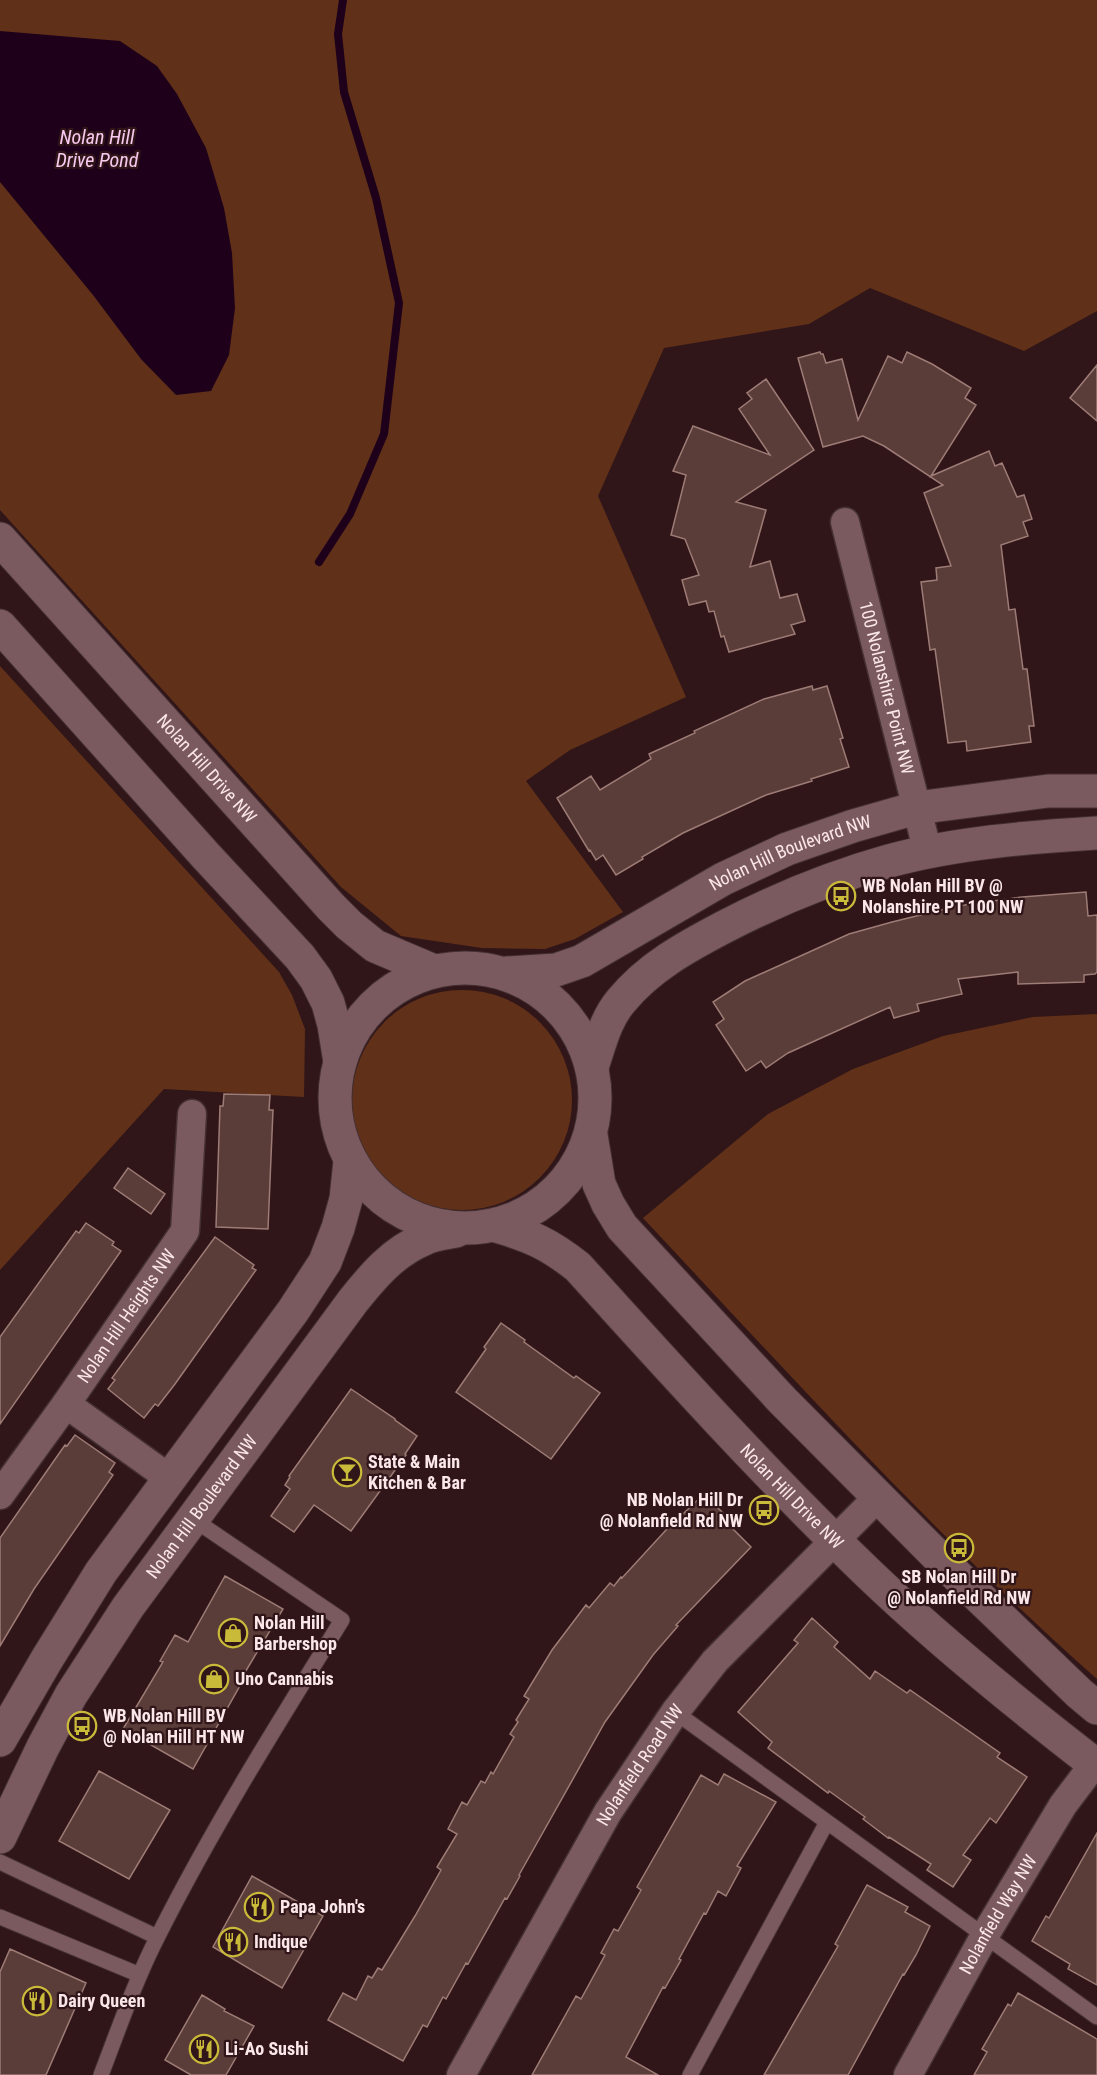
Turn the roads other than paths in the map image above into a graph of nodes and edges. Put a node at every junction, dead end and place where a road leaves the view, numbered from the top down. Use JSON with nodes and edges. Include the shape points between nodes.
{"nodes":[{"id":1,"x":845,"y":522,"type":"dead end"},
{"id":2,"x":0,"y":539,"type":"edge"},
{"id":3,"x":0,"y":626,"type":"edge"},
{"id":4,"x":1097,"y":791,"type":"edge"},
{"id":5,"x":916,"y":808,"type":"junction"},
{"id":6,"x":1097,"y":833,"type":"edge"},
{"id":7,"x":928,"y":853,"type":"junction"},
{"id":8,"x":434,"y":971,"type":"junction"},
{"id":9,"x":502,"y":973,"type":"junction"},
{"id":10,"x":340,"y":1062,"type":"junction"},
{"id":11,"x":592,"y":1067,"type":"junction"},
{"id":12,"x":192,"y":1114,"type":"dead end"},
{"id":13,"x":591,"y":1135,"type":"junction"},
{"id":14,"x":350,"y":1161,"type":"junction"},
{"id":15,"x":496,"y":1226,"type":"junction"},
{"id":16,"x":462,"y":1229,"type":"junction"},
{"id":17,"x":66,"y":1404,"type":"junction"},
{"id":18,"x":169,"y":1478,"type":"junction"},
{"id":19,"x":0,"y":1495,"type":"edge"},
{"id":20,"x":878,"y":1497,"type":"junction"},
{"id":21,"x":193,"y":1519,"type":"junction"},
{"id":22,"x":835,"y":1540,"type":"junction"},
{"id":23,"x":1097,"y":1708,"type":"edge"},
{"id":24,"x":675,"y":1712,"type":"junction"},
{"id":25,"x":0,"y":1740,"type":"edge"},
{"id":26,"x":1096,"y":1763,"type":"edge"},
{"id":27,"x":827,"y":1822,"type":"junction"},
{"id":28,"x":0,"y":1837,"type":"edge"},
{"id":29,"x":0,"y":1862,"type":"edge"},
{"id":30,"x":0,"y":1917,"type":"edge"},
{"id":31,"x":985,"y":1935,"type":"junction"},
{"id":32,"x":157,"y":1937,"type":"junction"},
{"id":33,"x":140,"y":1975,"type":"junction"},
{"id":34,"x":1097,"y":2017,"type":"edge"},
{"id":35,"x":101,"y":2075,"type":"edge"},
{"id":36,"x":461,"y":2075,"type":"edge"},
{"id":37,"x":690,"y":2075,"type":"edge"},
{"id":38,"x":908,"y":2075,"type":"edge"}],
"edges":[{"from":1,"to":5,"type":"street","name":"100 Nolanshire Point NW"},
{"from":2,"to":8,"type":"street","name":"Nolan Hill Drive NW","via":[[349,925],[375,946]]},
{"from":3,"to":10,"type":"street","via":[[300,957],[328,1003]]},
{"from":4,"to":5,"type":"street","name":"Nolan Hill Boulevard NW","via":[[1048,791]]},
{"from":5,"to":7,"type":"street","name":"100 Nolanshire Point NW"},
{"from":5,"to":9,"type":"street","name":"Nolan Hill Boulevard NW","via":[[787,849],[723,879],[582,961],[556,970]]},
{"from":6,"to":7,"type":"street","name":"Nolan Hill Boulevard NW","via":[[1043,836]]},
{"from":7,"to":11,"type":"street","name":"Nolan Hill Boulevard NW","via":[[830,880],[741,918],[684,948],[642,978],[620,1002],[609,1019]]},
{"from":8,"to":9,"type":"street","via":[[468,968]]},
{"from":8,"to":10,"type":"street","via":[[402,984],[375,1004],[353,1031]]},
{"from":9,"to":11,"type":"street","via":[[533,986],[560,1008],[580,1035]]},
{"from":10,"to":14,"type":"street","via":[[334,1095],[338,1130]]},
{"from":11,"to":13,"type":"street","via":[[596,1101]]},
{"from":12,"to":17,"type":"street","name":"Nolan Hill Heights NW","via":[[185,1231]]},
{"from":13,"to":15,"type":"street","via":[[577,1166],[555,1193],[528,1213]]},
{"from":13,"to":20,"type":"street","via":[[599,1184],[622,1227]]},
{"from":14,"to":16,"type":"street","via":[[370,1189],[397,1210],[428,1224]]},
{"from":14,"to":18,"type":"street","via":[[346,1199],[325,1262]]},
{"from":15,"to":16,"type":"street"},
{"from":15,"to":22,"type":"street","name":"Nolan Hill Drive NW","via":[[532,1237],[556,1249],[578,1267],[714,1417]]},
{"from":16,"to":21,"type":"street","name":"Nolan Hill Boulevard NW","via":[[425,1238],[400,1252],[376,1273]]},
{"from":17,"to":18,"type":"street"},
{"from":17,"to":19,"type":"street","name":"Nolan Hill Heights NW"},
{"from":18,"to":25,"type":"street","via":[[101,1572]]},
{"from":20,"to":22,"type":"street","name":"Nolanfield Road NW"},
{"from":20,"to":23,"type":"street"},
{"from":21,"to":28,"type":"street","name":"Nolan Hill Boulevard NW","via":[[128,1607],[71,1695]]},
{"from":21,"to":32,"type":"lane","via":[[342,1620],[224,1813]]},
{"from":22,"to":24,"type":"street","name":"Nolanfield Road NW","via":[[716,1661]]},
{"from":22,"to":26,"type":"street","name":"Nolan Hill Drive NW","via":[[942,1641]]},
{"from":24,"to":27,"type":"lane"},
{"from":24,"to":36,"type":"street","name":"Nolanfield Road NW","via":[[608,1812]]},
{"from":26,"to":31,"type":"street","name":"Nolanfield Way NW","via":[[1063,1805]]},
{"from":27,"to":31,"type":"lane"},
{"from":27,"to":37,"type":"lane"},
{"from":29,"to":32,"type":"lane"},
{"from":30,"to":33,"type":"lane"},
{"from":31,"to":34,"type":"lane"},
{"from":31,"to":38,"type":"street","name":"Nolanfield Way NW"},
{"from":32,"to":33,"type":"lane"},
{"from":33,"to":35,"type":"lane"}]}
